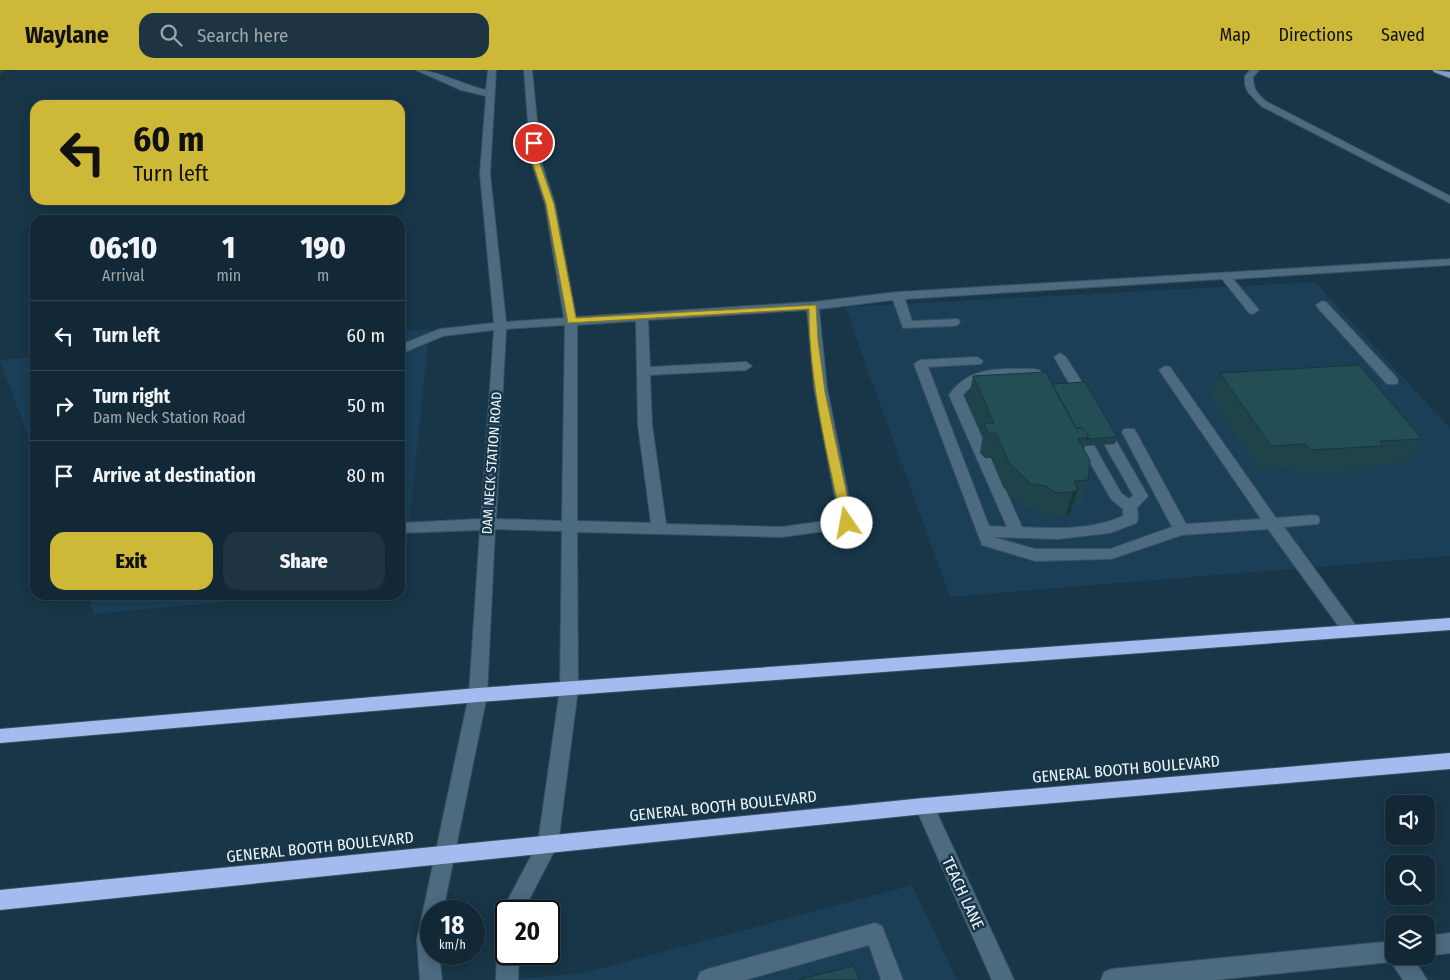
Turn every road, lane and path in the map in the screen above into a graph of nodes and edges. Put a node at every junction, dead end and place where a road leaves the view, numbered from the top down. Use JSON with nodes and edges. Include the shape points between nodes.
{"nodes":[{"id":1,"x":420,"y":70,"type":"edge"},
{"id":2,"x":492,"y":70,"type":"edge"},
{"id":3,"x":528,"y":70,"type":"edge"},
{"id":4,"x":1255,"y":70,"type":"edge"},
{"id":5,"x":1437,"y":70,"type":"edge"},
{"id":6,"x":1450,"y":75,"type":"edge"},
{"id":7,"x":490,"y":94,"type":"junction"},
{"id":8,"x":1450,"y":200,"type":"edge"},
{"id":9,"x":1450,"y":262,"type":"edge"},
{"id":10,"x":1225,"y":276,"type":"junction"},
{"id":11,"x":898,"y":296,"type":"junction"},
{"id":12,"x":1322,"y":305,"type":"dead end"},
{"id":13,"x":813,"y":306,"type":"junction"},
{"id":14,"x":1253,"y":310,"type":"dead end"},
{"id":15,"x":642,"y":317,"type":"junction"},
{"id":16,"x":572,"y":321,"type":"junction"},
{"id":17,"x":954,"y":322,"type":"dead end"},
{"id":18,"x":500,"y":326,"type":"junction"},
{"id":19,"x":405,"y":348,"type":"edge"},
{"id":20,"x":1060,"y":357,"type":"dead end"},
{"id":21,"x":977,"y":362,"type":"dead end"},
{"id":22,"x":746,"y":366,"type":"dead end"},
{"id":23,"x":1165,"y":370,"type":"dead end"},
{"id":24,"x":643,"y":371,"type":"junction"},
{"id":25,"x":1392,"y":381,"type":"dead end"},
{"id":26,"x":1056,"y":391,"type":"edge"},
{"id":27,"x":1069,"y":415,"type":"edge"},
{"id":28,"x":1129,"y":432,"type":"dead end"},
{"id":29,"x":1130,"y":507,"type":"junction"},
{"id":30,"x":1313,"y":520,"type":"dead end"},
{"id":31,"x":488,"y":524,"type":"junction"},
{"id":32,"x":1273,"y":524,"type":"junction"},
{"id":33,"x":570,"y":526,"type":"junction"},
{"id":34,"x":405,"y":528,"type":"edge"},
{"id":35,"x":659,"y":529,"type":"junction"},
{"id":36,"x":1181,"y":530,"type":"junction"},
{"id":37,"x":1018,"y":532,"type":"junction"},
{"id":38,"x":985,"y":536,"type":"junction"},
{"id":39,"x":1450,"y":624,"type":"edge"},
{"id":40,"x":1351,"y":631,"type":"junction"},
{"id":41,"x":568,"y":689,"type":"junction"},
{"id":42,"x":478,"y":695,"type":"junction"},
{"id":43,"x":0,"y":736,"type":"edge"},
{"id":44,"x":1450,"y":761,"type":"edge"},
{"id":45,"x":924,"y":806,"type":"junction"},
{"id":46,"x":548,"y":844,"type":"junction"},
{"id":47,"x":446,"y":854,"type":"junction"},
{"id":48,"x":0,"y":900,"type":"edge"},
{"id":49,"x":436,"y":900,"type":"edge"},
{"id":50,"x":518,"y":900,"type":"edge"},
{"id":51,"x":1450,"y":943,"type":"edge"},
{"id":52,"x":1435,"y":945,"type":"edge"},
{"id":53,"x":1385,"y":952,"type":"edge"},
{"id":54,"x":430,"y":965,"type":"edge"},
{"id":55,"x":508,"y":965,"type":"edge"},
{"id":56,"x":1405,"y":965,"type":"edge"},
{"id":57,"x":431,"y":980,"type":"edge"},
{"id":58,"x":507,"y":980,"type":"edge"},
{"id":59,"x":708,"y":980,"type":"edge"},
{"id":60,"x":892,"y":980,"type":"edge"},
{"id":61,"x":1003,"y":980,"type":"edge"},
{"id":62,"x":1112,"y":980,"type":"edge"},
{"id":63,"x":1416,"y":980,"type":"edge"}],
"edges":[{"from":1,"to":7,"type":"street","via":[[464,88]]},
{"from":2,"to":7,"type":"street","name":"DAM NECK STATION ROAD"},
{"from":3,"to":16,"type":"street","via":[[536,161],[550,204]]},
{"from":4,"to":8,"type":"street","via":[[1249,76],[1248,86],[1264,104]]},
{"from":5,"to":6,"type":"main road"},
{"from":7,"to":18,"type":"street","name":"DAM NECK STATION ROAD","via":[[485,174]]},
{"from":9,"to":10,"type":"street"},
{"from":10,"to":11,"type":"street"},
{"from":10,"to":14,"type":"street"},
{"from":11,"to":13,"type":"street"},
{"from":11,"to":17,"type":"street","via":[[907,325]]},
{"from":12,"to":25,"type":"street"},
{"from":13,"to":15,"type":"street"},
{"from":13,"to":35,"type":"street","via":[[813,340],[820,392],[847,523],[782,532]]},
{"from":15,"to":16,"type":"street"},
{"from":15,"to":24,"type":"street"},
{"from":16,"to":18,"type":"street"},
{"from":16,"to":33,"type":"street"},
{"from":18,"to":19,"type":"street","via":[[440,333]]},
{"from":18,"to":31,"type":"street","name":"DAM NECK STATION ROAD"},
{"from":20,"to":29,"type":"street","via":[[1141,496]]},
{"from":21,"to":38,"type":"street","via":[[920,364]]},
{"from":22,"to":24,"type":"street"},
{"from":23,"to":32,"type":"street"},
{"from":24,"to":35,"type":"street","via":[[645,424]]},
{"from":26,"to":37,"type":"street","via":[[1034,373],[991,373],[964,384],[956,395]]},
{"from":27,"to":29,"type":"street","via":[[1116,496]]},
{"from":28,"to":36,"type":"street"},
{"from":29,"to":37,"type":"street","via":[[1131,519],[1110,528],[1058,534]]},
{"from":30,"to":32,"type":"street"},
{"from":31,"to":33,"type":"street"},
{"from":31,"to":34,"type":"street"},
{"from":31,"to":42,"type":"street","name":"DAM NECK STATION ROAD"},
{"from":32,"to":36,"type":"street"},
{"from":32,"to":40,"type":"street"},
{"from":33,"to":35,"type":"street"},
{"from":33,"to":41,"type":"street"},
{"from":36,"to":38,"type":"street","via":[[1111,554],[1035,555]]},
{"from":37,"to":38,"type":"street"},
{"from":39,"to":40,"type":"highway"},
{"from":40,"to":41,"type":"highway"},
{"from":41,"to":42,"type":"highway"},
{"from":41,"to":46,"type":"street"},
{"from":42,"to":43,"type":"highway"},
{"from":42,"to":47,"type":"street","name":"DAM NECK STATION ROAD"},
{"from":44,"to":45,"type":"highway","name":"GENERAL BOOTH BOULEVARD"},
{"from":45,"to":46,"type":"highway","name":"GENERAL BOOTH BOULEVARD"},
{"from":45,"to":61,"type":"street","name":"TEACH LANE"},
{"from":46,"to":47,"type":"highway","name":"GENERAL BOOTH BOULEVARD"},
{"from":46,"to":50,"type":"street"},
{"from":47,"to":48,"type":"highway","name":"GENERAL BOOTH BOULEVARD"},
{"from":47,"to":49,"type":"street","name":"DAM NECK STATION ROAD"},
{"from":51,"to":52,"type":"street"},
{"from":53,"to":62,"type":"street"},
{"from":54,"to":57,"type":"street"},
{"from":55,"to":58,"type":"street"},
{"from":56,"to":63,"type":"street"},
{"from":59,"to":60,"type":"street","via":[[875,933]]}]}
